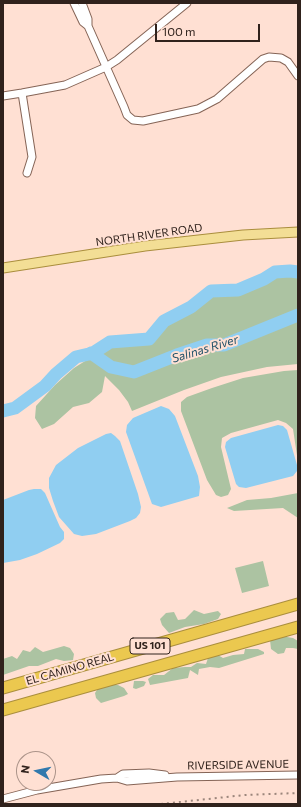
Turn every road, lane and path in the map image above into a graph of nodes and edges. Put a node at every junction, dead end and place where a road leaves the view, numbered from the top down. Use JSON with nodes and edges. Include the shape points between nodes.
{"nodes":[{"id":1,"x":74,"y":3,"type":"edge"},
{"id":2,"x":82,"y":3,"type":"edge"},
{"id":3,"x":187,"y":3,"type":"edge"},
{"id":4,"x":88,"y":26,"type":"junction"},
{"id":5,"x":106,"y":67,"type":"junction"},
{"id":6,"x":298,"y":76,"type":"edge"},
{"id":7,"x":22,"y":94,"type":"junction"},
{"id":8,"x":3,"y":96,"type":"edge"},
{"id":9,"x":27,"y":173,"type":"dead end"},
{"id":10,"x":298,"y":232,"type":"edge"},
{"id":11,"x":3,"y":268,"type":"edge"},
{"id":12,"x":298,"y":604,"type":"edge"},
{"id":13,"x":298,"y":627,"type":"edge"},
{"id":14,"x":3,"y":688,"type":"edge"},
{"id":15,"x":3,"y":710,"type":"edge"},
{"id":16,"x":298,"y":775,"type":"edge"},
{"id":17,"x":3,"y":799,"type":"edge"}],
"edges":[{"from":1,"to":4,"type":"street","via":[[83,22]]},
{"from":2,"to":4,"type":"street"},
{"from":3,"to":5,"type":"street"},
{"from":4,"to":5,"type":"street"},
{"from":5,"to":6,"type":"street","via":[[127,115],[134,120],[143,121],[198,109],[211,103],[268,57],[281,58],[288,62]]},
{"from":5,"to":7,"type":"street","via":[[65,85]]},
{"from":7,"to":8,"type":"street"},
{"from":7,"to":9,"type":"street","via":[[32,157]]},
{"from":10,"to":11,"type":"main road","name":"NORTH RIVER ROAD","via":[[243,235],[145,246]]},
{"from":12,"to":14,"type":"highway","name":"EL CAMINO REAL","number":"US 101"},
{"from":13,"to":15,"type":"highway","name":"EL CAMINO REAL","number":"US 101"},
{"from":16,"to":17,"type":"street","name":"RIVERSIDE AVENUE","via":[[177,777],[128,781],[117,778],[101,779],[37,790]]}]}
